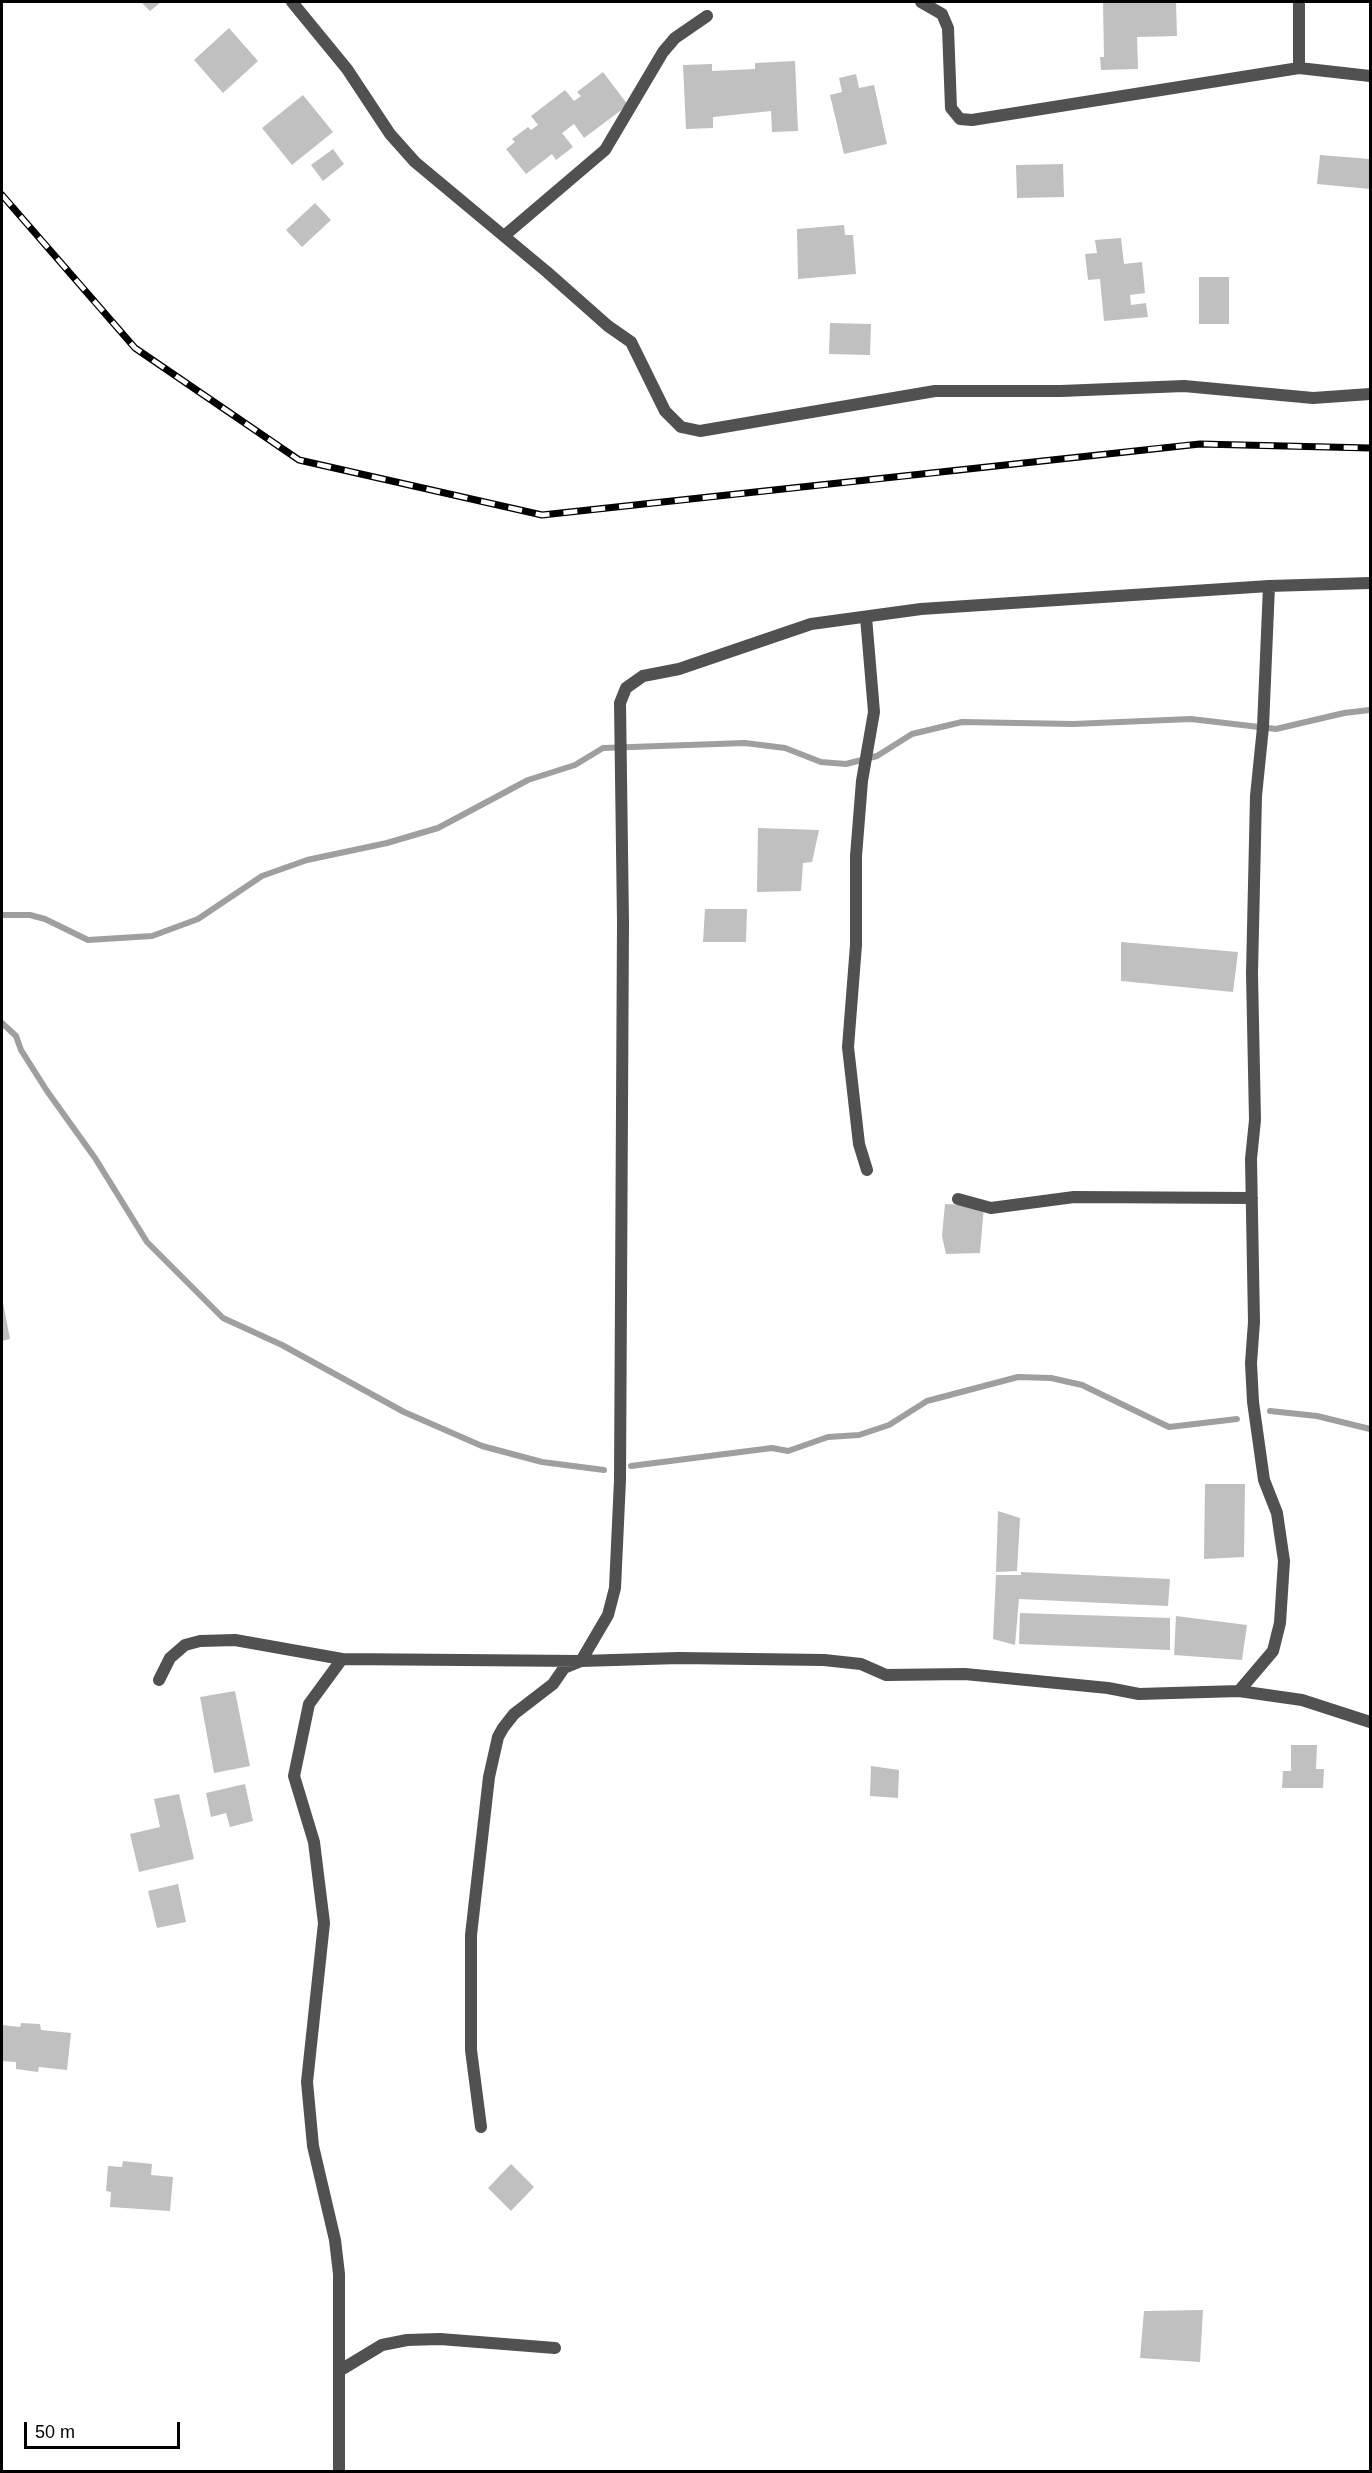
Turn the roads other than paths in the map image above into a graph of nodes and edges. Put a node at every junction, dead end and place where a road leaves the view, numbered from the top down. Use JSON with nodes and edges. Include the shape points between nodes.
{"nodes":[{"id":1,"x":291,"y":2,"type":"edge"},
{"id":2,"x":921,"y":2,"type":"edge"},
{"id":3,"x":1299,"y":2,"type":"edge"},
{"id":4,"x":707,"y":16,"type":"dead end"},
{"id":5,"x":1299,"y":68,"type":"junction"},
{"id":6,"x":1371,"y":76,"type":"edge"},
{"id":7,"x":504,"y":236,"type":"junction"},
{"id":8,"x":1371,"y":394,"type":"edge"},
{"id":9,"x":1371,"y":583,"type":"edge"},
{"id":10,"x":1269,"y":586,"type":"junction"},
{"id":11,"x":866,"y":617,"type":"junction"},
{"id":12,"x":867,"y":1170,"type":"dead end"},
{"id":13,"x":1252,"y":1198,"type":"junction"},
{"id":14,"x":958,"y":1199,"type":"dead end"},
{"id":15,"x":342,"y":1659,"type":"junction"},
{"id":16,"x":581,"y":1661,"type":"junction"},
{"id":17,"x":159,"y":1680,"type":"dead end"},
{"id":18,"x":1239,"y":1692,"type":"junction"},
{"id":19,"x":1371,"y":1722,"type":"edge"},
{"id":20,"x":481,"y":2127,"type":"dead end"},
{"id":21,"x":555,"y":2348,"type":"dead end"},
{"id":22,"x":339,"y":2371,"type":"junction"},
{"id":23,"x":339,"y":2472,"type":"edge"}],
"edges":[{"from":1,"to":7,"type":"street","via":[[347,69],[390,134],[415,162]]},
{"from":2,"to":5,"type":"street","via":[[942,14],[948,28],[951,108],[960,119]]},
{"from":3,"to":5,"type":"street"},
{"from":4,"to":7,"type":"street","via":[[675,38],[663,52],[605,150]]},
{"from":5,"to":6,"type":"street"},
{"from":7,"to":8,"type":"street","via":[[631,342],[665,411],[681,427],[700,431],[935,391],[1184,386],[1313,398]]},
{"from":9,"to":10,"type":"street"},
{"from":10,"to":11,"type":"street","via":[[921,609]]},
{"from":10,"to":13,"type":"street","via":[[1256,796]]},
{"from":11,"to":12,"type":"street","via":[[874,712],[862,781],[856,856],[856,945],[848,1047],[859,1144]]},
{"from":11,"to":16,"type":"street","via":[[811,624],[679,669],[643,676],[626,688],[621,703],[620,1480],[615,1588],[608,1615]]},
{"from":13,"to":14,"type":"street","via":[[1074,1197],[991,1208]]},
{"from":13,"to":18,"type":"street","via":[[1253,1402],[1264,1480],[1277,1513],[1284,1561],[1280,1623],[1273,1651]]},
{"from":15,"to":16,"type":"street"},
{"from":15,"to":17,"type":"street","via":[[235,1640],[200,1641],[185,1645],[170,1658]]},
{"from":15,"to":22,"type":"street","via":[[309,1704],[294,1776],[314,1842],[324,1923],[308,2082],[313,2146],[338,2262]]},
{"from":16,"to":18,"type":"street","via":[[824,1660],[861,1664],[886,1675],[964,1674],[1139,1694]]},
{"from":16,"to":20,"type":"street","via":[[564,1668],[553,1684],[514,1714],[498,1737],[482,1832],[471,1935],[471,2050]]},
{"from":18,"to":19,"type":"street","via":[[1302,1700]]},
{"from":21,"to":22,"type":"street","via":[[407,2340],[382,2345]]},
{"from":22,"to":23,"type":"street"}]}
